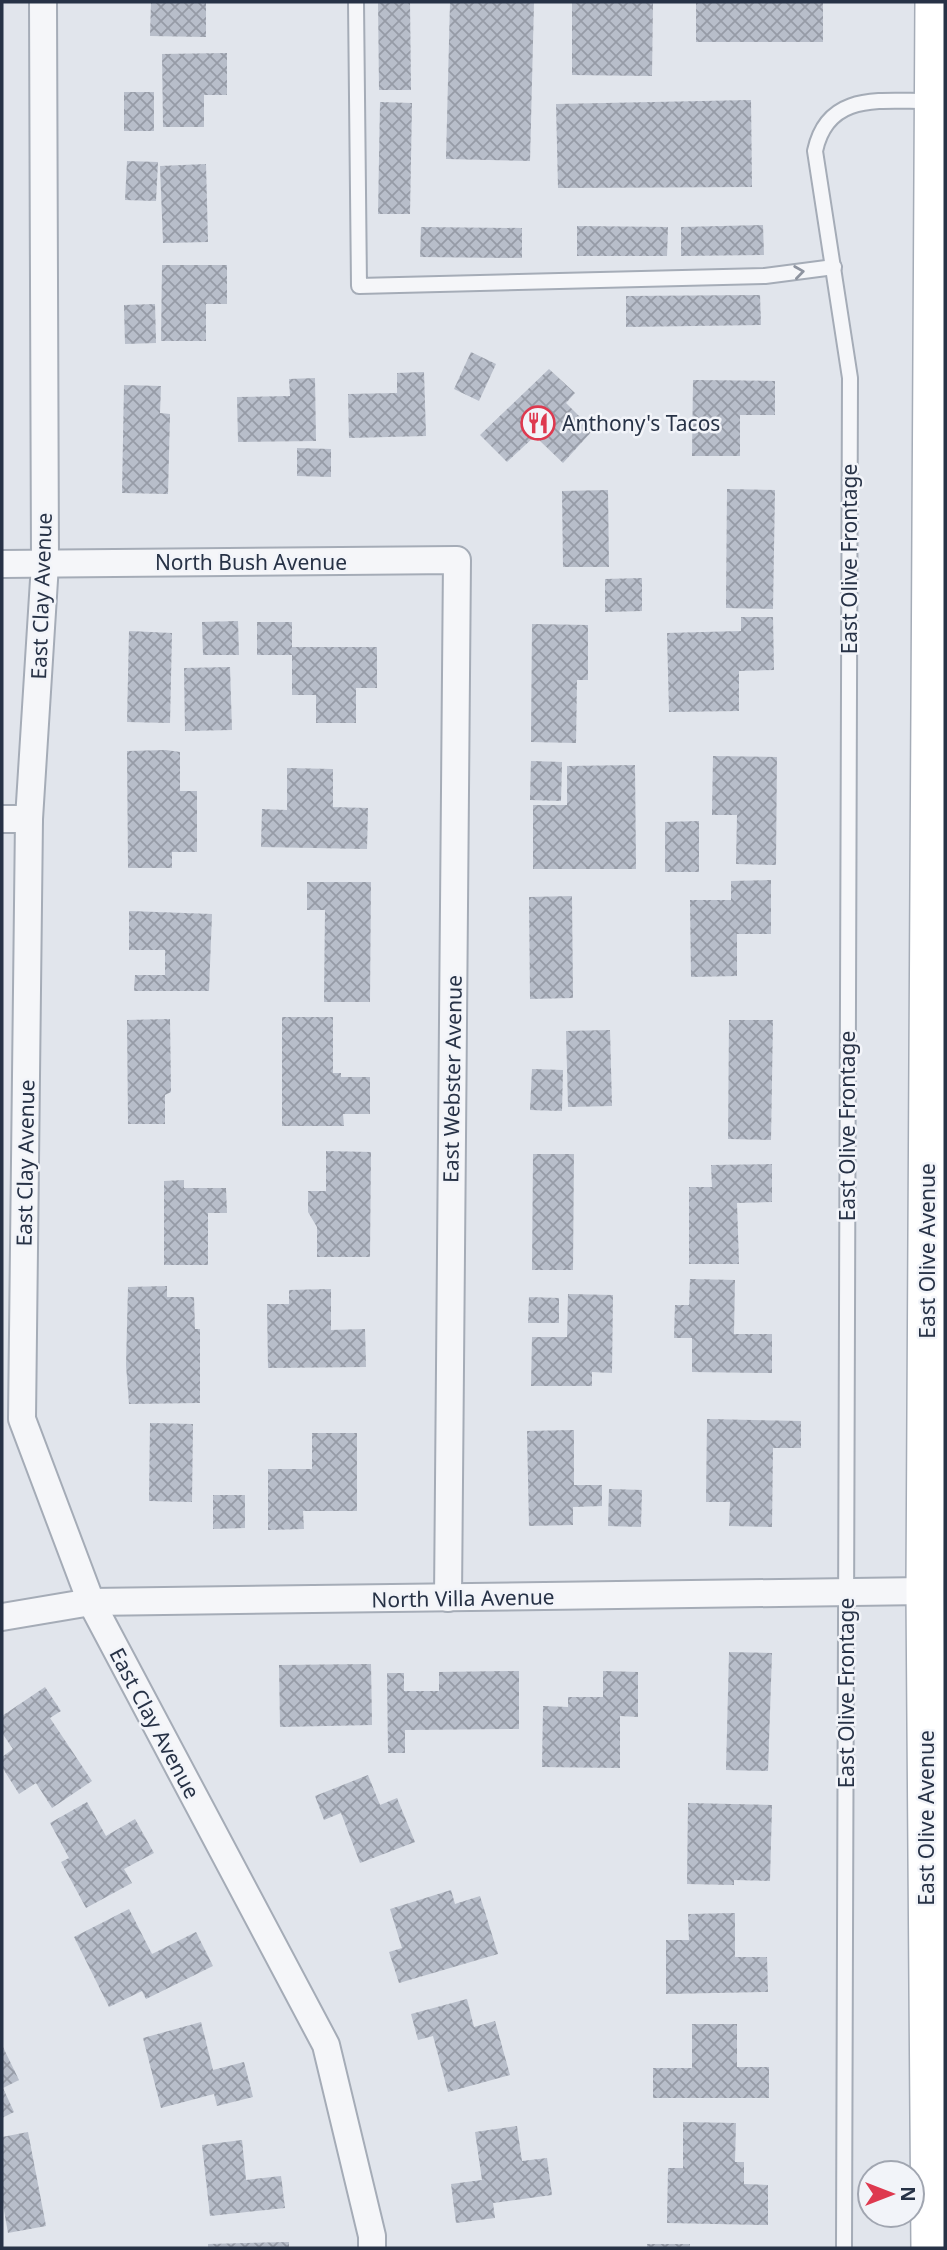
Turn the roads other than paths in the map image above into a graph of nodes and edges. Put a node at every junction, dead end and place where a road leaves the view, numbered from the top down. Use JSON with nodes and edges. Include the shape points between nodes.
{"nodes":[{"id":1,"x":43,"y":2,"type":"edge"},
{"id":2,"x":356,"y":2,"type":"edge"},
{"id":3,"x":934,"y":2,"type":"edge"},
{"id":4,"x":933,"y":101,"type":"junction"},
{"id":5,"x":834,"y":267,"type":"junction"},
{"id":6,"x":457,"y":560,"type":"joint"},
{"id":7,"x":2,"y":564,"type":"edge"},
{"id":8,"x":45,"y":564,"type":"junction"},
{"id":9,"x":937,"y":645,"type":"edge"},
{"id":10,"x":2,"y":819,"type":"edge"},
{"id":11,"x":29,"y":819,"type":"junction"},
{"id":12,"x":925,"y":1591,"type":"junction"},
{"id":13,"x":846,"y":1592,"type":"junction"},
{"id":14,"x":448,"y":1598,"type":"junction"},
{"id":15,"x":91,"y":1602,"type":"junction"},
{"id":16,"x":2,"y":1617,"type":"edge"},
{"id":17,"x":938,"y":2150,"type":"edge"},
{"id":18,"x":372,"y":2248,"type":"edge"},
{"id":19,"x":844,"y":2248,"type":"edge"},
{"id":20,"x":930,"y":2248,"type":"edge"}],
"edges":[{"from":1,"to":8,"type":"street","name":"East Clay Avenue"},
{"from":2,"to":5,"type":"lane","one_way":true,"via":[[359,286],[765,276]]},
{"from":3,"to":4,"type":"main road","name":"East Olive Avenue"},
{"from":4,"to":5,"type":"lane","name":"East Olive Frontage","via":[[851,106],[831,116],[819,131],[815,151]]},
{"from":4,"to":9,"type":"main road","name":"East Olive Avenue"},
{"from":5,"to":13,"type":"lane","name":"East Olive Frontage","via":[[850,378]]},
{"from":6,"to":8,"type":"street","name":"North Bush Avenue"},
{"from":6,"to":14,"type":"street","name":"East Webster Avenue"},
{"from":7,"to":8,"type":"street","name":"North Bush Avenue"},
{"from":8,"to":11,"type":"street","name":"East Clay Avenue"},
{"from":9,"to":12,"type":"main road","name":"East Olive Avenue"},
{"from":10,"to":11,"type":"street"},
{"from":11,"to":15,"type":"street","name":"East Clay Avenue","via":[[22,1419]]},
{"from":12,"to":13,"type":"street","name":"North Villa Avenue"},
{"from":12,"to":17,"type":"main road","name":"East Olive Avenue"},
{"from":13,"to":14,"type":"street","name":"North Villa Avenue"},
{"from":13,"to":19,"type":"lane","name":"East Olive Frontage"},
{"from":14,"to":15,"type":"street","name":"North Villa Avenue"},
{"from":15,"to":16,"type":"street","name":"North Villa Avenue"},
{"from":15,"to":18,"type":"street","name":"East Clay Avenue","via":[[326,2045]]},
{"from":17,"to":20,"type":"main road","name":"East Olive Avenue"}]}
